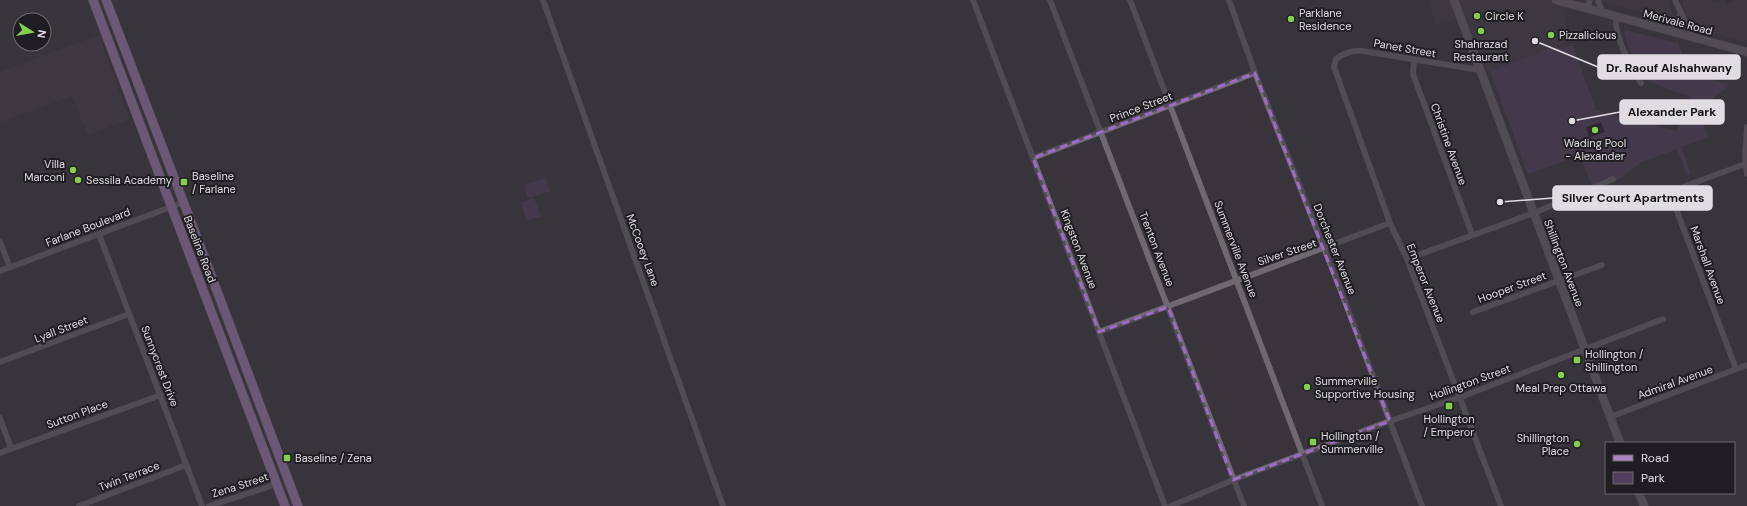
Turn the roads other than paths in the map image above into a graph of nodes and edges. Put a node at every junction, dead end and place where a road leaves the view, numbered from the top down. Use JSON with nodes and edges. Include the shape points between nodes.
{"nodes":[{"id":1,"x":93,"y":0,"type":"edge"},
{"id":2,"x":106,"y":0,"type":"edge"},
{"id":3,"x":543,"y":0,"type":"edge"},
{"id":4,"x":973,"y":0,"type":"edge"},
{"id":5,"x":1050,"y":0,"type":"edge"},
{"id":6,"x":1130,"y":0,"type":"edge"},
{"id":7,"x":1229,"y":0,"type":"edge"},
{"id":8,"x":1454,"y":0,"type":"edge"},
{"id":9,"x":1556,"y":0,"type":"edge"},
{"id":10,"x":1598,"y":0,"type":"edge"},
{"id":11,"x":1675,"y":0,"type":"edge"},
{"id":12,"x":1589,"y":4,"type":"edge"},
{"id":13,"x":1602,"y":12,"type":"junction"},
{"id":14,"x":1680,"y":14,"type":"junction"},
{"id":15,"x":1616,"y":16,"type":"junction"},
{"id":16,"x":114,"y":22,"type":"junction"},
{"id":17,"x":103,"y":27,"type":"junction"},
{"id":18,"x":1668,"y":31,"type":"junction"},
{"id":19,"x":1693,"y":38,"type":"junction"},
{"id":20,"x":1747,"y":52,"type":"edge"},
{"id":21,"x":1414,"y":60,"type":"junction"},
{"id":22,"x":1334,"y":66,"type":"joint"},
{"id":23,"x":1480,"y":70,"type":"junction"},
{"id":24,"x":1255,"y":73,"type":"junction"},
{"id":25,"x":1641,"y":83,"type":"dead end"},
{"id":26,"x":1170,"y":106,"type":"junction"},
{"id":27,"x":1747,"y":127,"type":"edge"},
{"id":28,"x":1101,"y":133,"type":"junction"},
{"id":29,"x":1033,"y":158,"type":"junction"},
{"id":30,"x":1745,"y":164,"type":"junction"},
{"id":31,"x":1747,"y":174,"type":"edge"},
{"id":32,"x":1614,"y":179,"type":"dead end"},
{"id":33,"x":184,"y":202,"type":"junction"},
{"id":34,"x":172,"y":206,"type":"junction"},
{"id":35,"x":1534,"y":213,"type":"junction"},
{"id":36,"x":1390,"y":223,"type":"junction"},
{"id":37,"x":99,"y":234,"type":"junction"},
{"id":38,"x":1472,"y":234,"type":"junction"},
{"id":39,"x":0,"y":242,"type":"edge"},
{"id":40,"x":1324,"y":250,"type":"junction"},
{"id":41,"x":1407,"y":259,"type":"junction"},
{"id":42,"x":1602,"y":265,"type":"dead end"},
{"id":43,"x":10,"y":267,"type":"junction"},
{"id":44,"x":0,"y":271,"type":"edge"},
{"id":45,"x":1236,"y":280,"type":"junction"},
{"id":46,"x":1559,"y":280,"type":"junction"},
{"id":47,"x":1168,"y":306,"type":"junction"},
{"id":48,"x":1473,"y":312,"type":"dead end"},
{"id":49,"x":129,"y":314,"type":"junction"},
{"id":50,"x":1663,"y":319,"type":"dead end"},
{"id":51,"x":1099,"y":332,"type":"junction"},
{"id":52,"x":1585,"y":349,"type":"junction"},
{"id":53,"x":0,"y":362,"type":"edge"},
{"id":54,"x":1747,"y":365,"type":"edge"},
{"id":55,"x":1736,"y":370,"type":"junction"},
{"id":56,"x":161,"y":395,"type":"junction"},
{"id":57,"x":1460,"y":397,"type":"junction"},
{"id":58,"x":1610,"y":417,"type":"junction"},
{"id":59,"x":0,"y":418,"type":"edge"},
{"id":60,"x":1390,"y":421,"type":"junction"},
{"id":61,"x":1620,"y":442,"type":"edge"},
{"id":62,"x":11,"y":448,"type":"junction"},
{"id":63,"x":0,"y":452,"type":"edge"},
{"id":64,"x":1302,"y":455,"type":"junction"},
{"id":65,"x":186,"y":465,"type":"junction"},
{"id":66,"x":1233,"y":480,"type":"junction"},
{"id":67,"x":277,"y":484,"type":"junction"},
{"id":68,"x":1639,"y":494,"type":"edge"},
{"id":69,"x":79,"y":506,"type":"edge"},
{"id":70,"x":202,"y":506,"type":"edge"},
{"id":71,"x":209,"y":506,"type":"edge"},
{"id":72,"x":286,"y":506,"type":"edge"},
{"id":73,"x":298,"y":506,"type":"edge"},
{"id":74,"x":722,"y":506,"type":"edge"},
{"id":75,"x":1165,"y":506,"type":"edge"},
{"id":76,"x":1171,"y":506,"type":"edge"},
{"id":77,"x":1244,"y":506,"type":"edge"},
{"id":78,"x":1322,"y":506,"type":"edge"},
{"id":79,"x":1422,"y":506,"type":"edge"},
{"id":80,"x":1501,"y":506,"type":"edge"},
{"id":81,"x":1644,"y":506,"type":"edge"}],
"edges":[{"from":1,"to":17,"type":"main road","name":"Baseline Road"},
{"from":2,"to":16,"type":"main road","name":"Baseline Road"},
{"from":3,"to":74,"type":"street","name":"McCooey Lane"},
{"from":4,"to":29,"type":"street","name":"Kingston Avenue"},
{"from":5,"to":28,"type":"street","name":"Trenton Avenue"},
{"from":6,"to":26,"type":"street","name":"Summerville Avenue"},
{"from":7,"to":24,"type":"street","name":"Dorchester Avenue"},
{"from":8,"to":23,"type":"street","name":"Shillington Avenue"},
{"from":9,"to":12,"type":"street","name":"Merivale Road"},
{"from":10,"to":13,"type":"street"},
{"from":11,"to":14,"type":"street"},
{"from":12,"to":13,"type":"street","name":"Merivale Road"},
{"from":13,"to":15,"type":"street","name":"Merivale Road"},
{"from":14,"to":18,"type":"street","via":[[1678,23]]},
{"from":14,"to":19,"type":"street"},
{"from":15,"to":18,"type":"street","name":"Merivale Road"},
{"from":15,"to":25,"type":"street","via":[[1617,32],[1632,69]]},
{"from":16,"to":17,"type":"main road"},
{"from":16,"to":33,"type":"main road","name":"Baseline Road"},
{"from":17,"to":34,"type":"main road","name":"Baseline Road"},
{"from":18,"to":19,"type":"street","name":"Merivale Road"},
{"from":19,"to":20,"type":"street","name":"Merivale Road"},
{"from":21,"to":22,"type":"street","name":"Panet Street","via":[[1355,50],[1336,59]]},
{"from":21,"to":23,"type":"street","name":"Panet Street"},
{"from":21,"to":38,"type":"street","name":"Christine Avenue","via":[[1413,74]]},
{"from":22,"to":36,"type":"street","name":"Emperor Avenue"},
{"from":23,"to":35,"type":"street","name":"Shillington Avenue"},
{"from":24,"to":26,"type":"street","name":"Prince Street"},
{"from":24,"to":40,"type":"street","name":"Dorchester Avenue"},
{"from":26,"to":28,"type":"street","name":"Prince Street"},
{"from":26,"to":45,"type":"street","name":"Summerville Avenue"},
{"from":27,"to":30,"type":"street"},
{"from":28,"to":29,"type":"street","name":"Prince Street"},
{"from":28,"to":47,"type":"street","name":"Trenton Avenue"},
{"from":29,"to":51,"type":"street","name":"Kingston Avenue"},
{"from":30,"to":31,"type":"street"},
{"from":30,"to":55,"type":"street","name":"Marshall Avenue","via":[[1680,188],[1674,197]]},
{"from":32,"to":35,"type":"street"},
{"from":33,"to":34,"type":"street","name":"Farlane Boulevard"},
{"from":33,"to":73,"type":"main road","name":"Baseline Road"},
{"from":34,"to":37,"type":"street","name":"Farlane Boulevard"},
{"from":34,"to":67,"type":"main road","name":"Baseline Road"},
{"from":35,"to":38,"type":"street"},
{"from":35,"to":46,"type":"street","name":"Shillington Avenue"},
{"from":36,"to":40,"type":"street","name":"Silver Street"},
{"from":36,"to":41,"type":"street","name":"Emperor Avenue"},
{"from":37,"to":43,"type":"street","name":"Farlane Boulevard"},
{"from":37,"to":49,"type":"street","name":"Sunnycrest Drive"},
{"from":38,"to":41,"type":"street"},
{"from":39,"to":43,"type":"street"},
{"from":40,"to":45,"type":"street","name":"Silver Street"},
{"from":40,"to":60,"type":"street","name":"Dorchester Avenue"},
{"from":41,"to":57,"type":"street","name":"Emperor Avenue"},
{"from":42,"to":46,"type":"street","name":"Hooper Street"},
{"from":43,"to":44,"type":"street","name":"Farlane Boulevard"},
{"from":45,"to":47,"type":"street","name":"Silver Street"},
{"from":45,"to":64,"type":"street","name":"Summerville Avenue"},
{"from":46,"to":48,"type":"street","name":"Hooper Street"},
{"from":46,"to":52,"type":"street","name":"Shillington Avenue"},
{"from":47,"to":51,"type":"street","name":"Silver Street"},
{"from":47,"to":66,"type":"street","name":"Trenton Avenue"},
{"from":49,"to":53,"type":"street","name":"Lyall Street"},
{"from":49,"to":56,"type":"street","name":"Sunnycrest Drive"},
{"from":50,"to":52,"type":"street","name":"Hollington Street"},
{"from":51,"to":75,"type":"street","name":"Kingston Avenue"},
{"from":52,"to":57,"type":"street","name":"Hollington Street"},
{"from":52,"to":58,"type":"street","name":"Shillington Avenue"},
{"from":54,"to":55,"type":"street","name":"Admiral Avenue"},
{"from":55,"to":58,"type":"street","name":"Admiral Avenue"},
{"from":56,"to":62,"type":"street","name":"Sutton Place"},
{"from":56,"to":65,"type":"street","name":"Sunnycrest Drive"},
{"from":57,"to":60,"type":"street","name":"Hollington Street"},
{"from":57,"to":80,"type":"street","name":"Emperor Avenue"},
{"from":58,"to":61,"type":"street","name":"Shillington Avenue"},
{"from":59,"to":62,"type":"street"},
{"from":60,"to":64,"type":"street","name":"Hollington Street"},
{"from":60,"to":79,"type":"street","name":"Dorchester Avenue"},
{"from":62,"to":63,"type":"street","name":"Sutton Place"},
{"from":64,"to":66,"type":"street","name":"Hollington Street"},
{"from":64,"to":78,"type":"street","name":"Summerville Avenue"},
{"from":65,"to":69,"type":"street","name":"Twin Terrace"},
{"from":65,"to":70,"type":"street","name":"Sunnycrest Drive"},
{"from":66,"to":76,"type":"street","name":"Hollington Street"},
{"from":66,"to":77,"type":"street","name":"Trenton Avenue"},
{"from":67,"to":71,"type":"street","name":"Zena Street"},
{"from":67,"to":72,"type":"main road","name":"Baseline Road"},
{"from":68,"to":81,"type":"street"}]}
